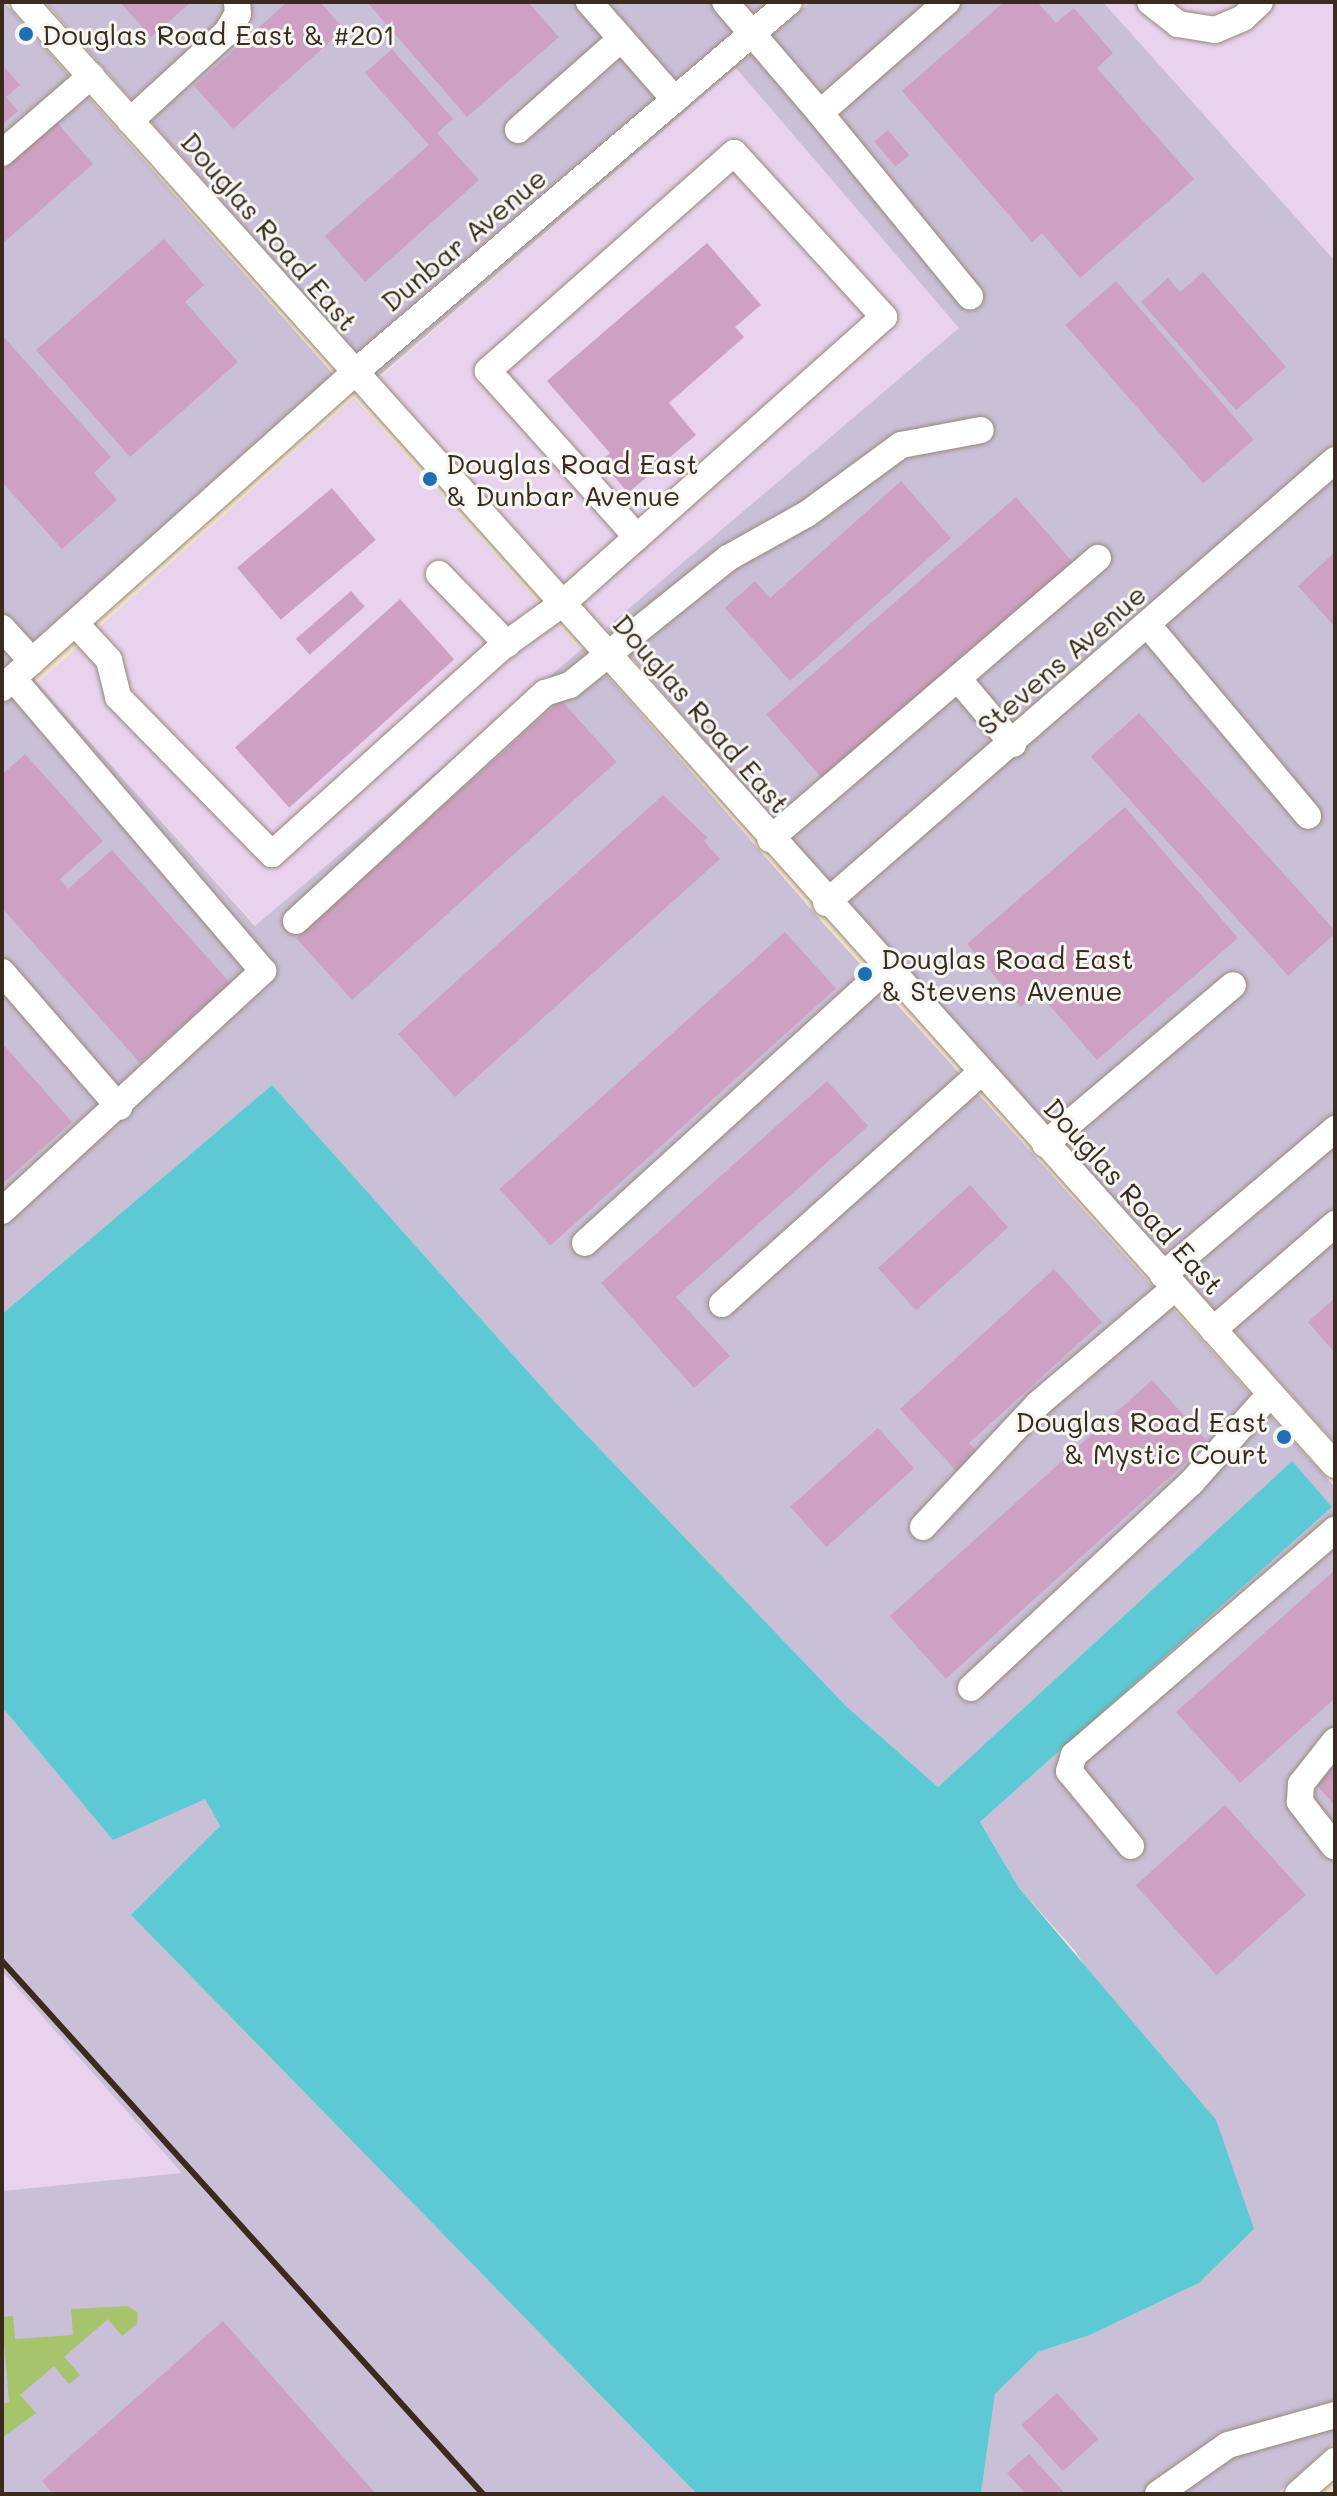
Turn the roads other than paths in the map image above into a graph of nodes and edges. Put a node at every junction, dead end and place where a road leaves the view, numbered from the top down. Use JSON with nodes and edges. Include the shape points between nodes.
{"nodes":[{"id":1,"x":24,"y":2,"type":"edge"},
{"id":2,"x":237,"y":2,"type":"edge"},
{"id":3,"x":589,"y":2,"type":"edge"},
{"id":4,"x":725,"y":2,"type":"edge"},
{"id":5,"x":789,"y":2,"type":"edge"},
{"id":6,"x":947,"y":2,"type":"edge"},
{"id":7,"x":1150,"y":2,"type":"edge"},
{"id":8,"x":1260,"y":2,"type":"edge"},
{"id":9,"x":753,"y":34,"type":"junction"},
{"id":10,"x":621,"y":39,"type":"junction"},
{"id":11,"x":91,"y":76,"type":"junction"},
{"id":12,"x":675,"y":100,"type":"junction"},
{"id":13,"x":820,"y":113,"type":"junction"},
{"id":14,"x":130,"y":121,"type":"junction"},
{"id":15,"x":518,"y":130,"type":"dead end"},
{"id":16,"x":2,"y":153,"type":"edge"},
{"id":17,"x":970,"y":296,"type":"dead end"},
{"id":18,"x":353,"y":374,"type":"junction"},
{"id":19,"x":981,"y":430,"type":"dead end"},
{"id":20,"x":1335,"y":460,"type":"edge"},
{"id":21,"x":637,"y":537,"type":"junction"},
{"id":22,"x":1098,"y":558,"type":"dead end"},
{"id":23,"x":439,"y":574,"type":"dead end"},
{"id":24,"x":563,"y":603,"type":"junction"},
{"id":25,"x":75,"y":623,"type":"junction"},
{"id":26,"x":1148,"y":625,"type":"junction"},
{"id":27,"x":2,"y":628,"type":"edge"},
{"id":28,"x":507,"y":644,"type":"junction"},
{"id":29,"x":608,"y":654,"type":"junction"},
{"id":30,"x":16,"y":675,"type":"edge"},
{"id":31,"x":959,"y":680,"type":"junction"},
{"id":32,"x":1013,"y":744,"type":"junction"},
{"id":33,"x":1308,"y":816,"type":"dead end"},
{"id":34,"x":770,"y":839,"type":"junction"},
{"id":35,"x":826,"y":903,"type":"junction"},
{"id":36,"x":296,"y":921,"type":"dead end"},
{"id":37,"x":886,"y":969,"type":"junction"},
{"id":38,"x":2,"y":972,"type":"edge"},
{"id":39,"x":1233,"y":985,"type":"dead end"},
{"id":40,"x":980,"y":1073,"type":"junction"},
{"id":41,"x":119,"y":1107,"type":"junction"},
{"id":42,"x":1335,"y":1129,"type":"edge"},
{"id":43,"x":1045,"y":1144,"type":"junction"},
{"id":44,"x":2,"y":1211,"type":"edge"},
{"id":45,"x":1335,"y":1224,"type":"edge"},
{"id":46,"x":585,"y":1243,"type":"dead end"},
{"id":47,"x":1169,"y":1282,"type":"junction"},
{"id":48,"x":722,"y":1304,"type":"dead end"},
{"id":49,"x":1213,"y":1330,"type":"junction"},
{"id":50,"x":1270,"y":1394,"type":"junction"},
{"id":51,"x":1335,"y":1465,"type":"edge"},
{"id":52,"x":923,"y":1527,"type":"dead end"},
{"id":53,"x":1335,"y":1530,"type":"edge"},
{"id":54,"x":971,"y":1688,"type":"dead end"},
{"id":55,"x":1335,"y":1741,"type":"edge"},
{"id":56,"x":1131,"y":1846,"type":"dead end"},
{"id":57,"x":1334,"y":1846,"type":"edge"},
{"id":58,"x":1335,"y":2415,"type":"edge"},
{"id":59,"x":1335,"y":2461,"type":"edge"},
{"id":60,"x":1158,"y":2494,"type":"edge"},
{"id":61,"x":1298,"y":2494,"type":"edge"}],
"edges":[{"from":1,"to":11,"type":"street","name":"Douglas Road East"},
{"from":2,"to":14,"type":"street","via":[[238,14],[227,32]]},
{"from":3,"to":10,"type":"street"},
{"from":4,"to":9,"type":"street"},
{"from":5,"to":9,"type":"street","name":"Dunbar Avenue"},
{"from":6,"to":13,"type":"street"},
{"from":7,"to":8,"type":"street","via":[[1178,24],[1215,30],[1243,18]]},
{"from":9,"to":12,"type":"street","name":"Dunbar Avenue"},
{"from":9,"to":13,"type":"street"},
{"from":10,"to":12,"type":"street"},
{"from":10,"to":15,"type":"street"},
{"from":11,"to":14,"type":"street","name":"Douglas Road East"},
{"from":11,"to":16,"type":"street"},
{"from":12,"to":18,"type":"street","name":"Dunbar Avenue"},
{"from":13,"to":17,"type":"street"},
{"from":14,"to":18,"type":"street","name":"Douglas Road East"},
{"from":18,"to":24,"type":"street","name":"Douglas Road East"},
{"from":18,"to":25,"type":"street","name":"Dunbar Avenue"},
{"from":19,"to":29,"type":"street","via":[[901,445],[807,514],[728,558]]},
{"from":20,"to":26,"type":"street","name":"Stevens Avenue"},
{"from":21,"to":21,"type":"street","via":[[884,317],[734,153],[488,371]]},
{"from":21,"to":24,"type":"street"},
{"from":22,"to":31,"type":"street"},
{"from":23,"to":28,"type":"street"},
{"from":24,"to":28,"type":"street"},
{"from":24,"to":29,"type":"street","name":"Douglas Road East"},
{"from":25,"to":28,"type":"street","via":[[109,660],[118,697],[272,854]]},
{"from":25,"to":30,"type":"street","name":"Dunbar Avenue"},
{"from":26,"to":32,"type":"street","name":"Stevens Avenue"},
{"from":26,"to":33,"type":"street"},
{"from":27,"to":30,"type":"street"},
{"from":29,"to":34,"type":"street","name":"Douglas Road East"},
{"from":29,"to":36,"type":"street","via":[[570,685],[545,693]]},
{"from":30,"to":41,"type":"street","via":[[263,971]]},
{"from":31,"to":32,"type":"street"},
{"from":31,"to":34,"type":"street"},
{"from":32,"to":35,"type":"street","name":"Stevens Avenue"},
{"from":34,"to":35,"type":"street","name":"Douglas Road East"},
{"from":35,"to":37,"type":"street","name":"Douglas Road East"},
{"from":37,"to":40,"type":"street","name":"Douglas Road East"},
{"from":37,"to":46,"type":"street"},
{"from":38,"to":41,"type":"street"},
{"from":39,"to":43,"type":"street"},
{"from":40,"to":43,"type":"street","name":"Douglas Road East"},
{"from":40,"to":48,"type":"street"},
{"from":41,"to":44,"type":"street"},
{"from":42,"to":47,"type":"street"},
{"from":43,"to":47,"type":"street","name":"Douglas Road East"},
{"from":45,"to":49,"type":"street"},
{"from":47,"to":49,"type":"street","name":"Douglas Road East"},
{"from":47,"to":52,"type":"street","via":[[1038,1404]]},
{"from":49,"to":50,"type":"street","name":"Douglas Road East"},
{"from":50,"to":51,"type":"street","name":"Douglas Road East"},
{"from":50,"to":54,"type":"street","via":[[1191,1483]]},
{"from":53,"to":56,"type":"street","via":[[1074,1755],[1069,1771]]},
{"from":55,"to":57,"type":"street","via":[[1301,1784],[1300,1802]]},
{"from":58,"to":60,"type":"street","via":[[1228,2445]]},
{"from":59,"to":61,"type":"street"}]}
